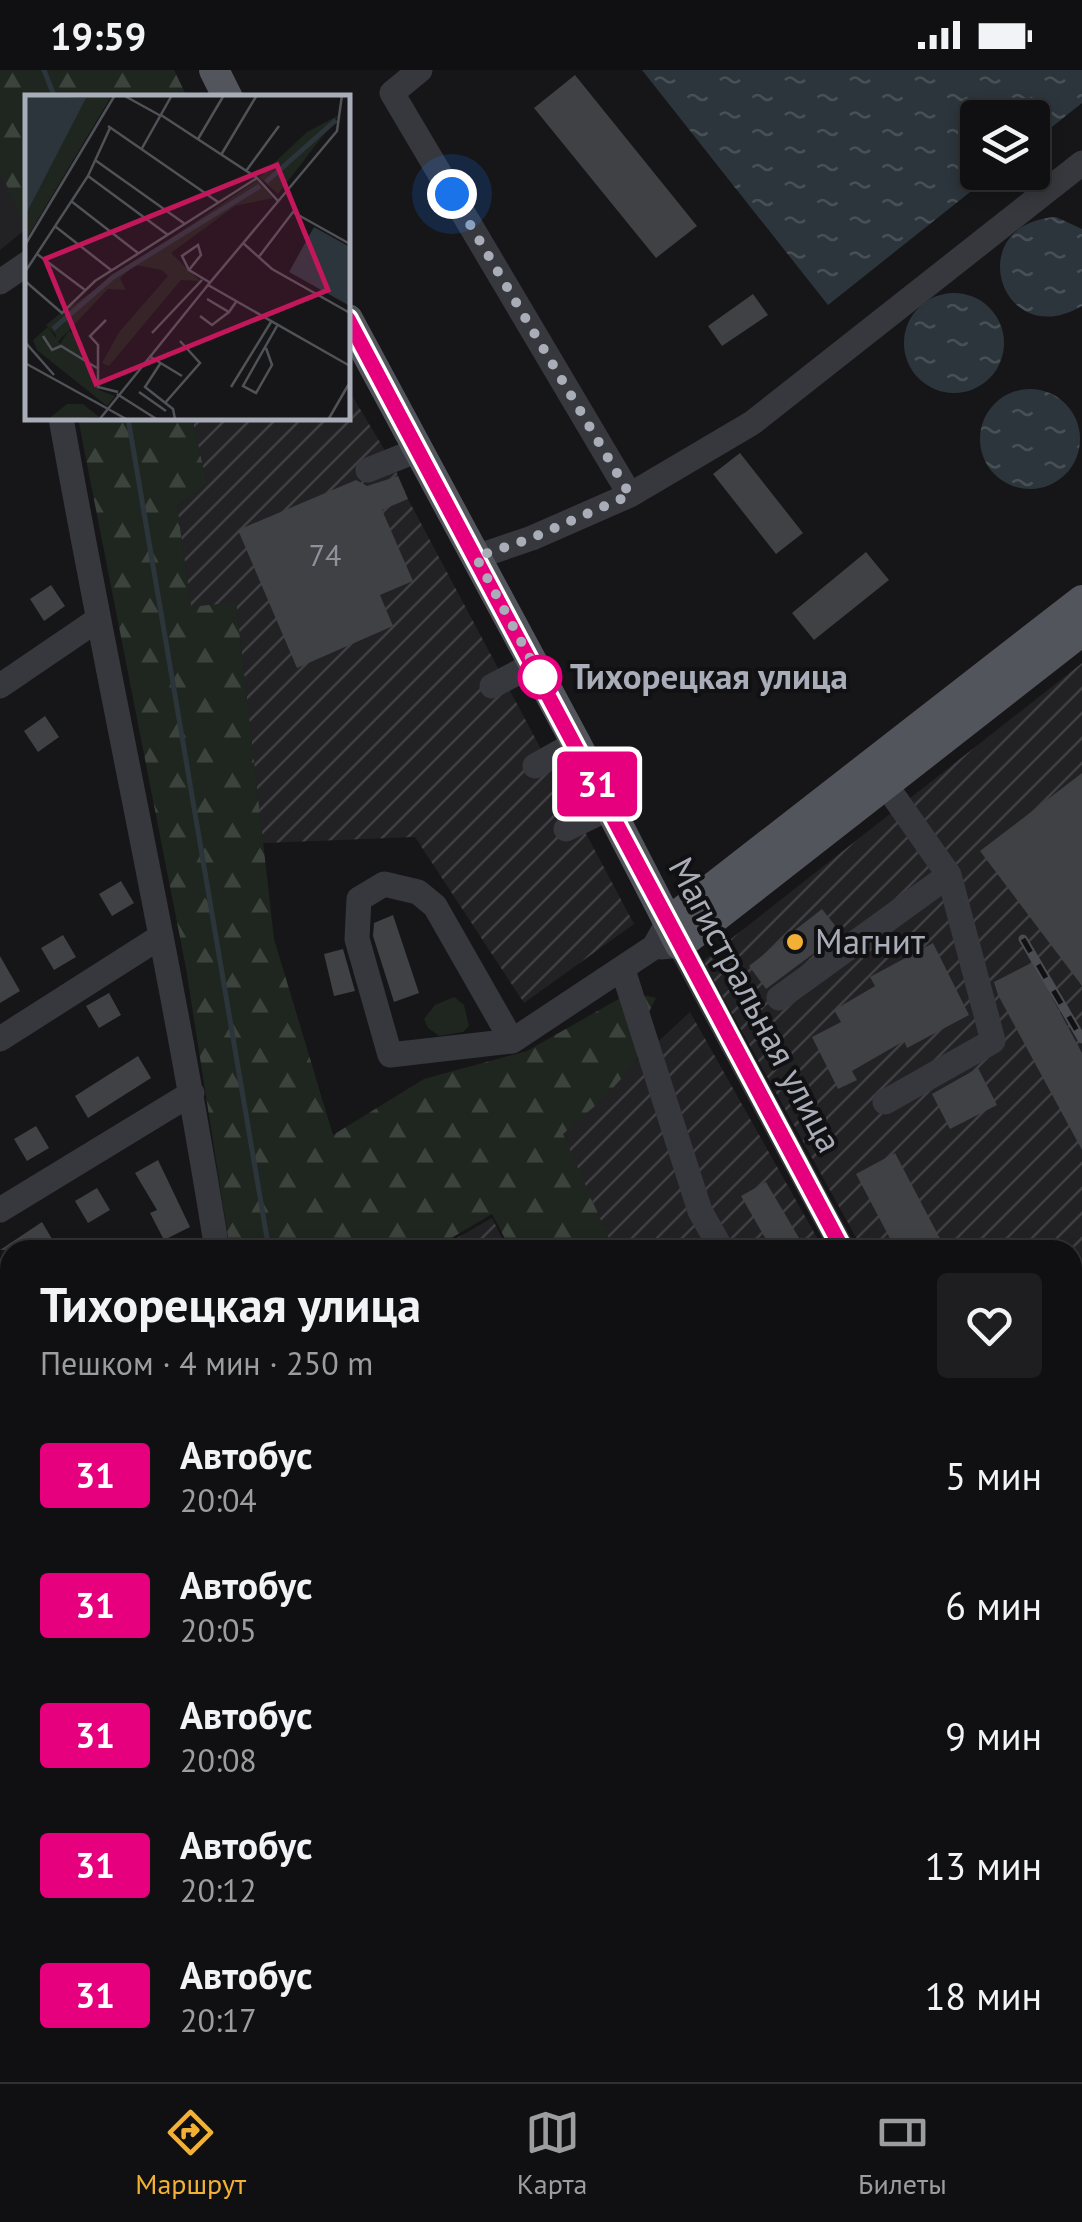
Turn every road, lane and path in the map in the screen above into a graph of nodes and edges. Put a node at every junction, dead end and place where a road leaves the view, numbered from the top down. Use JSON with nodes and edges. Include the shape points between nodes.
{"nodes":[{"id":1,"x":214,"y":70,"type":"edge"},
{"id":2,"x":420,"y":70,"type":"edge"},
{"id":3,"x":226,"y":95,"type":"edge"},
{"id":4,"x":1082,"y":163,"type":"edge"},
{"id":5,"x":25,"y":265,"type":"edge"},
{"id":6,"x":0,"y":282,"type":"edge"},
{"id":7,"x":351,"y":332,"type":"edge"},
{"id":8,"x":61,"y":420,"type":"edge"},
{"id":9,"x":418,"y":450,"type":"junction"},
{"id":10,"x":368,"y":470,"type":"dead end"},
{"id":11,"x":630,"y":495,"type":"junction"},
{"id":12,"x":476,"y":557,"type":"junction"},
{"id":13,"x":1082,"y":600,"type":"edge"},
{"id":14,"x":97,"y":620,"type":"junction"},
{"id":15,"x":1082,"y":631,"type":"edge"},
{"id":16,"x":534,"y":664,"type":"junction"},
{"id":17,"x":0,"y":686,"type":"edge"},
{"id":18,"x":492,"y":686,"type":"dead end"},
{"id":19,"x":576,"y":743,"type":"junction"},
{"id":20,"x":535,"y":766,"type":"dead end"},
{"id":21,"x":885,"y":784,"type":"junction"},
{"id":22,"x":609,"y":808,"type":"junction"},
{"id":23,"x":566,"y":829,"type":"dead end"},
{"id":24,"x":950,"y":875,"type":"junction"},
{"id":25,"x":160,"y":937,"type":"junction"},
{"id":26,"x":667,"y":938,"type":"junction"},
{"id":27,"x":624,"y":970,"type":"junction"},
{"id":28,"x":780,"y":998,"type":"dead end"},
{"id":29,"x":0,"y":1039,"type":"edge"},
{"id":30,"x":512,"y":1041,"type":"junction"},
{"id":31,"x":192,"y":1092,"type":"junction"},
{"id":32,"x":885,"y":1102,"type":"dead end"},
{"id":33,"x":0,"y":1210,"type":"edge"},
{"id":34,"x":215,"y":1240,"type":"edge"},
{"id":35,"x":716,"y":1240,"type":"edge"},
{"id":36,"x":837,"y":1240,"type":"edge"}],
"edges":[{"from":1,"to":3,"type":"main road"},
{"from":2,"to":11,"type":"street","via":[[392,93]]},
{"from":4,"to":11,"type":"street","via":[[752,424]]},
{"from":5,"to":6,"type":"street"},
{"from":7,"to":9,"type":"main road","name":"Магистральная улица"},
{"from":8,"to":14,"type":"street"},
{"from":9,"to":10,"type":"street"},
{"from":9,"to":12,"type":"main road","name":"Магистральная улица"},
{"from":11,"to":12,"type":"street"},
{"from":12,"to":16,"type":"main road","name":"Магистральная улица"},
{"from":13,"to":26,"type":"main road"},
{"from":14,"to":17,"type":"street"},
{"from":14,"to":25,"type":"street"},
{"from":15,"to":21,"type":"main road"},
{"from":16,"to":18,"type":"street"},
{"from":16,"to":19,"type":"main road","name":"Магистральная улица"},
{"from":19,"to":20,"type":"street"},
{"from":19,"to":22,"type":"main road","name":"Магистральная улица"},
{"from":21,"to":24,"type":"street"},
{"from":21,"to":26,"type":"main road"},
{"from":22,"to":23,"type":"street"},
{"from":22,"to":26,"type":"main road","name":"Магистральная улица"},
{"from":24,"to":28,"type":"street"},
{"from":24,"to":32,"type":"street","via":[[994,1041]]},
{"from":25,"to":29,"type":"street"},
{"from":25,"to":31,"type":"street"},
{"from":26,"to":27,"type":"street"},
{"from":26,"to":36,"type":"street","name":"Магистральная улица"},
{"from":27,"to":30,"type":"street"},
{"from":27,"to":35,"type":"street","via":[[700,1211]]},
{"from":30,"to":30,"type":"street","via":[[435,906],[418,892],[384,884],[359,899],[357,938],[390,1055]]},
{"from":31,"to":33,"type":"street"},
{"from":31,"to":34,"type":"street"}]}
